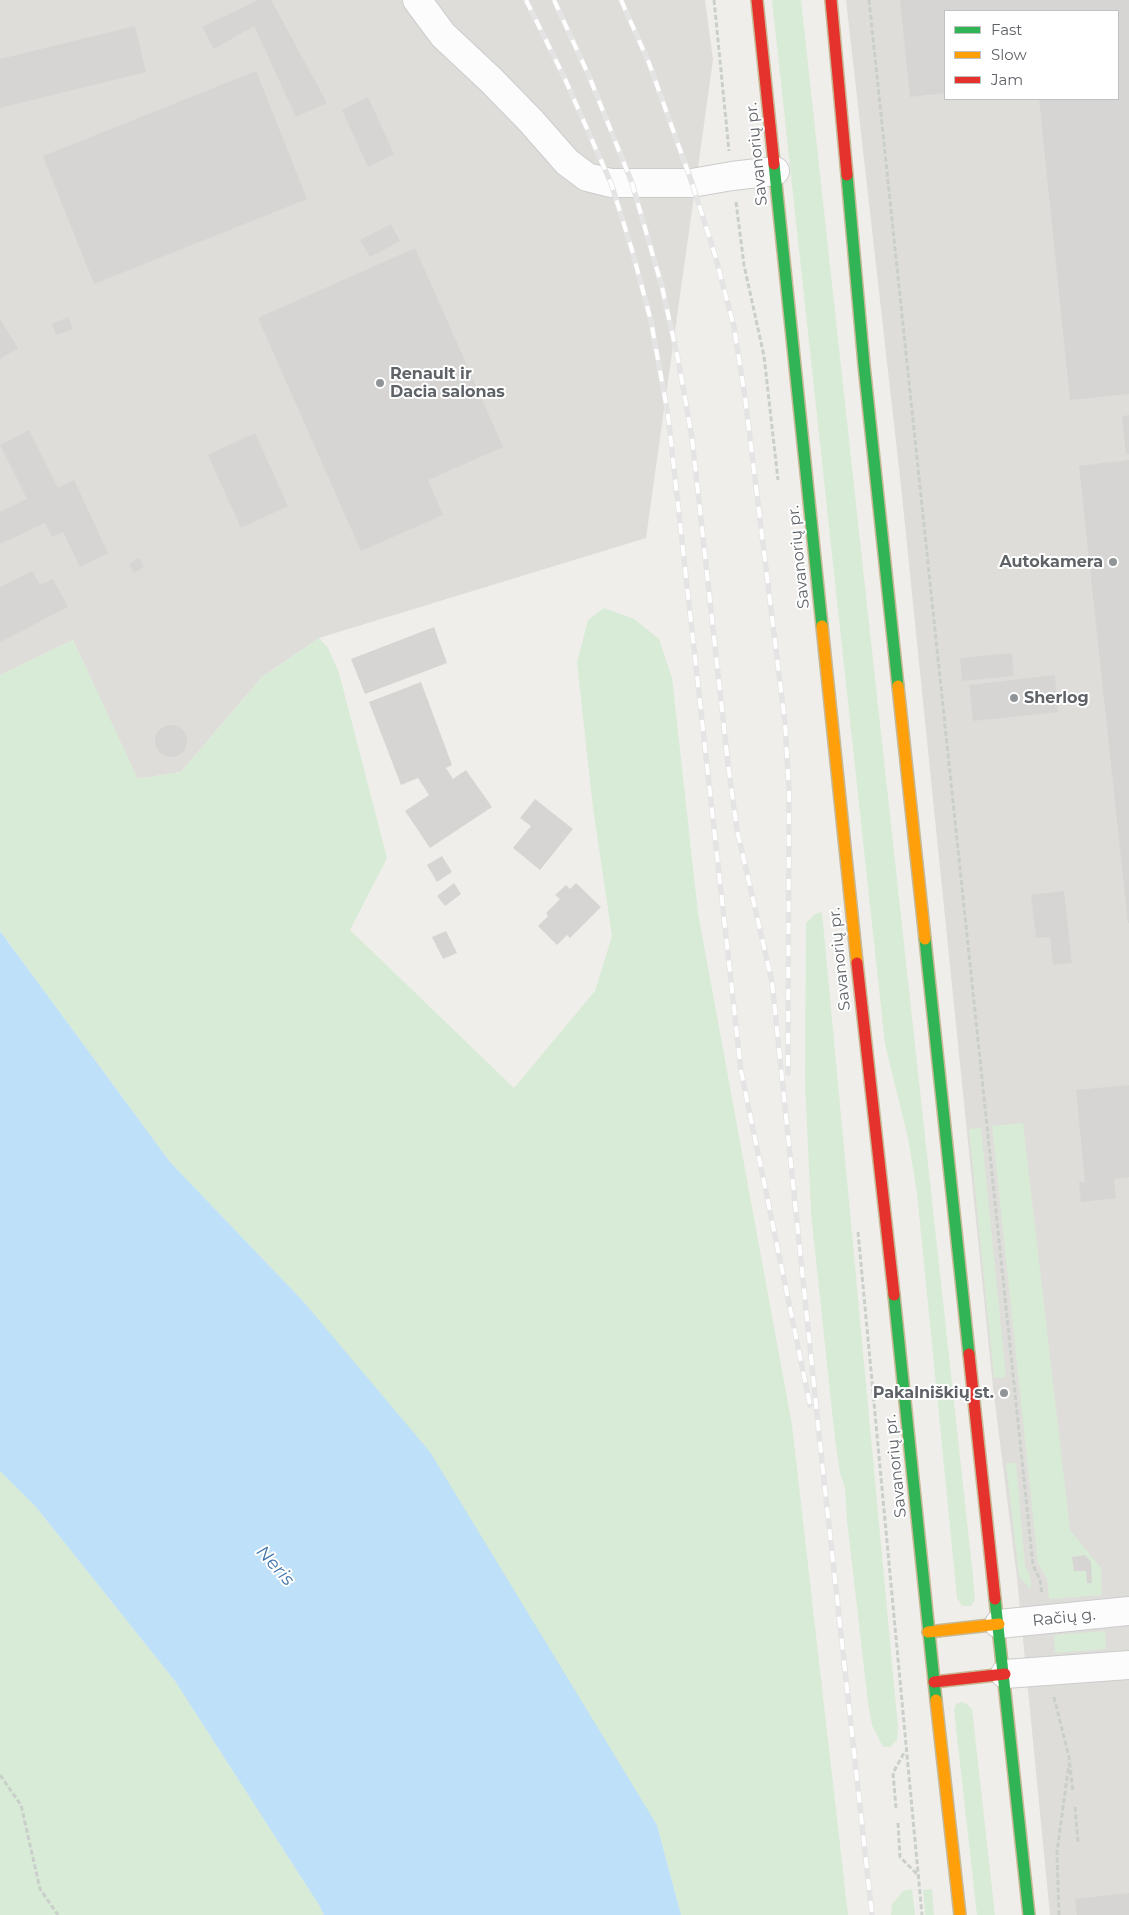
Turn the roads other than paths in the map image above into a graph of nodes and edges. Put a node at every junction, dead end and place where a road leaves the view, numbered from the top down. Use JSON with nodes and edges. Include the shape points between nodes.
{"nodes":[{"id":1,"x":417,"y":0,"type":"edge"},
{"id":2,"x":757,"y":0,"type":"edge"},
{"id":3,"x":831,"y":0,"type":"edge"},
{"id":4,"x":775,"y":171,"type":"junction"},
{"id":5,"x":1129,"y":1610,"type":"edge"},
{"id":6,"x":999,"y":1624,"type":"junction"},
{"id":7,"x":928,"y":1632,"type":"junction"},
{"id":8,"x":1129,"y":1665,"type":"edge"},
{"id":9,"x":1004,"y":1674,"type":"junction"},
{"id":10,"x":934,"y":1682,"type":"junction"},
{"id":11,"x":960,"y":1915,"type":"edge"},
{"id":12,"x":1029,"y":1915,"type":"edge"}],
"edges":[{"from":1,"to":4,"type":"street","via":[[443,35],[518,107],[567,162],[587,177],[610,183],[692,183]]},
{"from":2,"to":4,"type":"highway","name":"Savanorių pr."},
{"from":3,"to":6,"type":"highway","via":[[866,385]]},
{"from":4,"to":7,"type":"highway","name":"Savanorių pr.","via":[[859,984],[902,1358]]},
{"from":5,"to":6,"type":"street","name":"Račių g."},
{"from":6,"to":7,"type":"highway"},
{"from":6,"to":9,"type":"highway"},
{"from":7,"to":10,"type":"highway","name":"Savanorių pr."},
{"from":8,"to":9,"type":"street"},
{"from":9,"to":10,"type":"highway"},
{"from":9,"to":12,"type":"highway"},
{"from":10,"to":11,"type":"highway","name":"Savanorių pr."}]}
